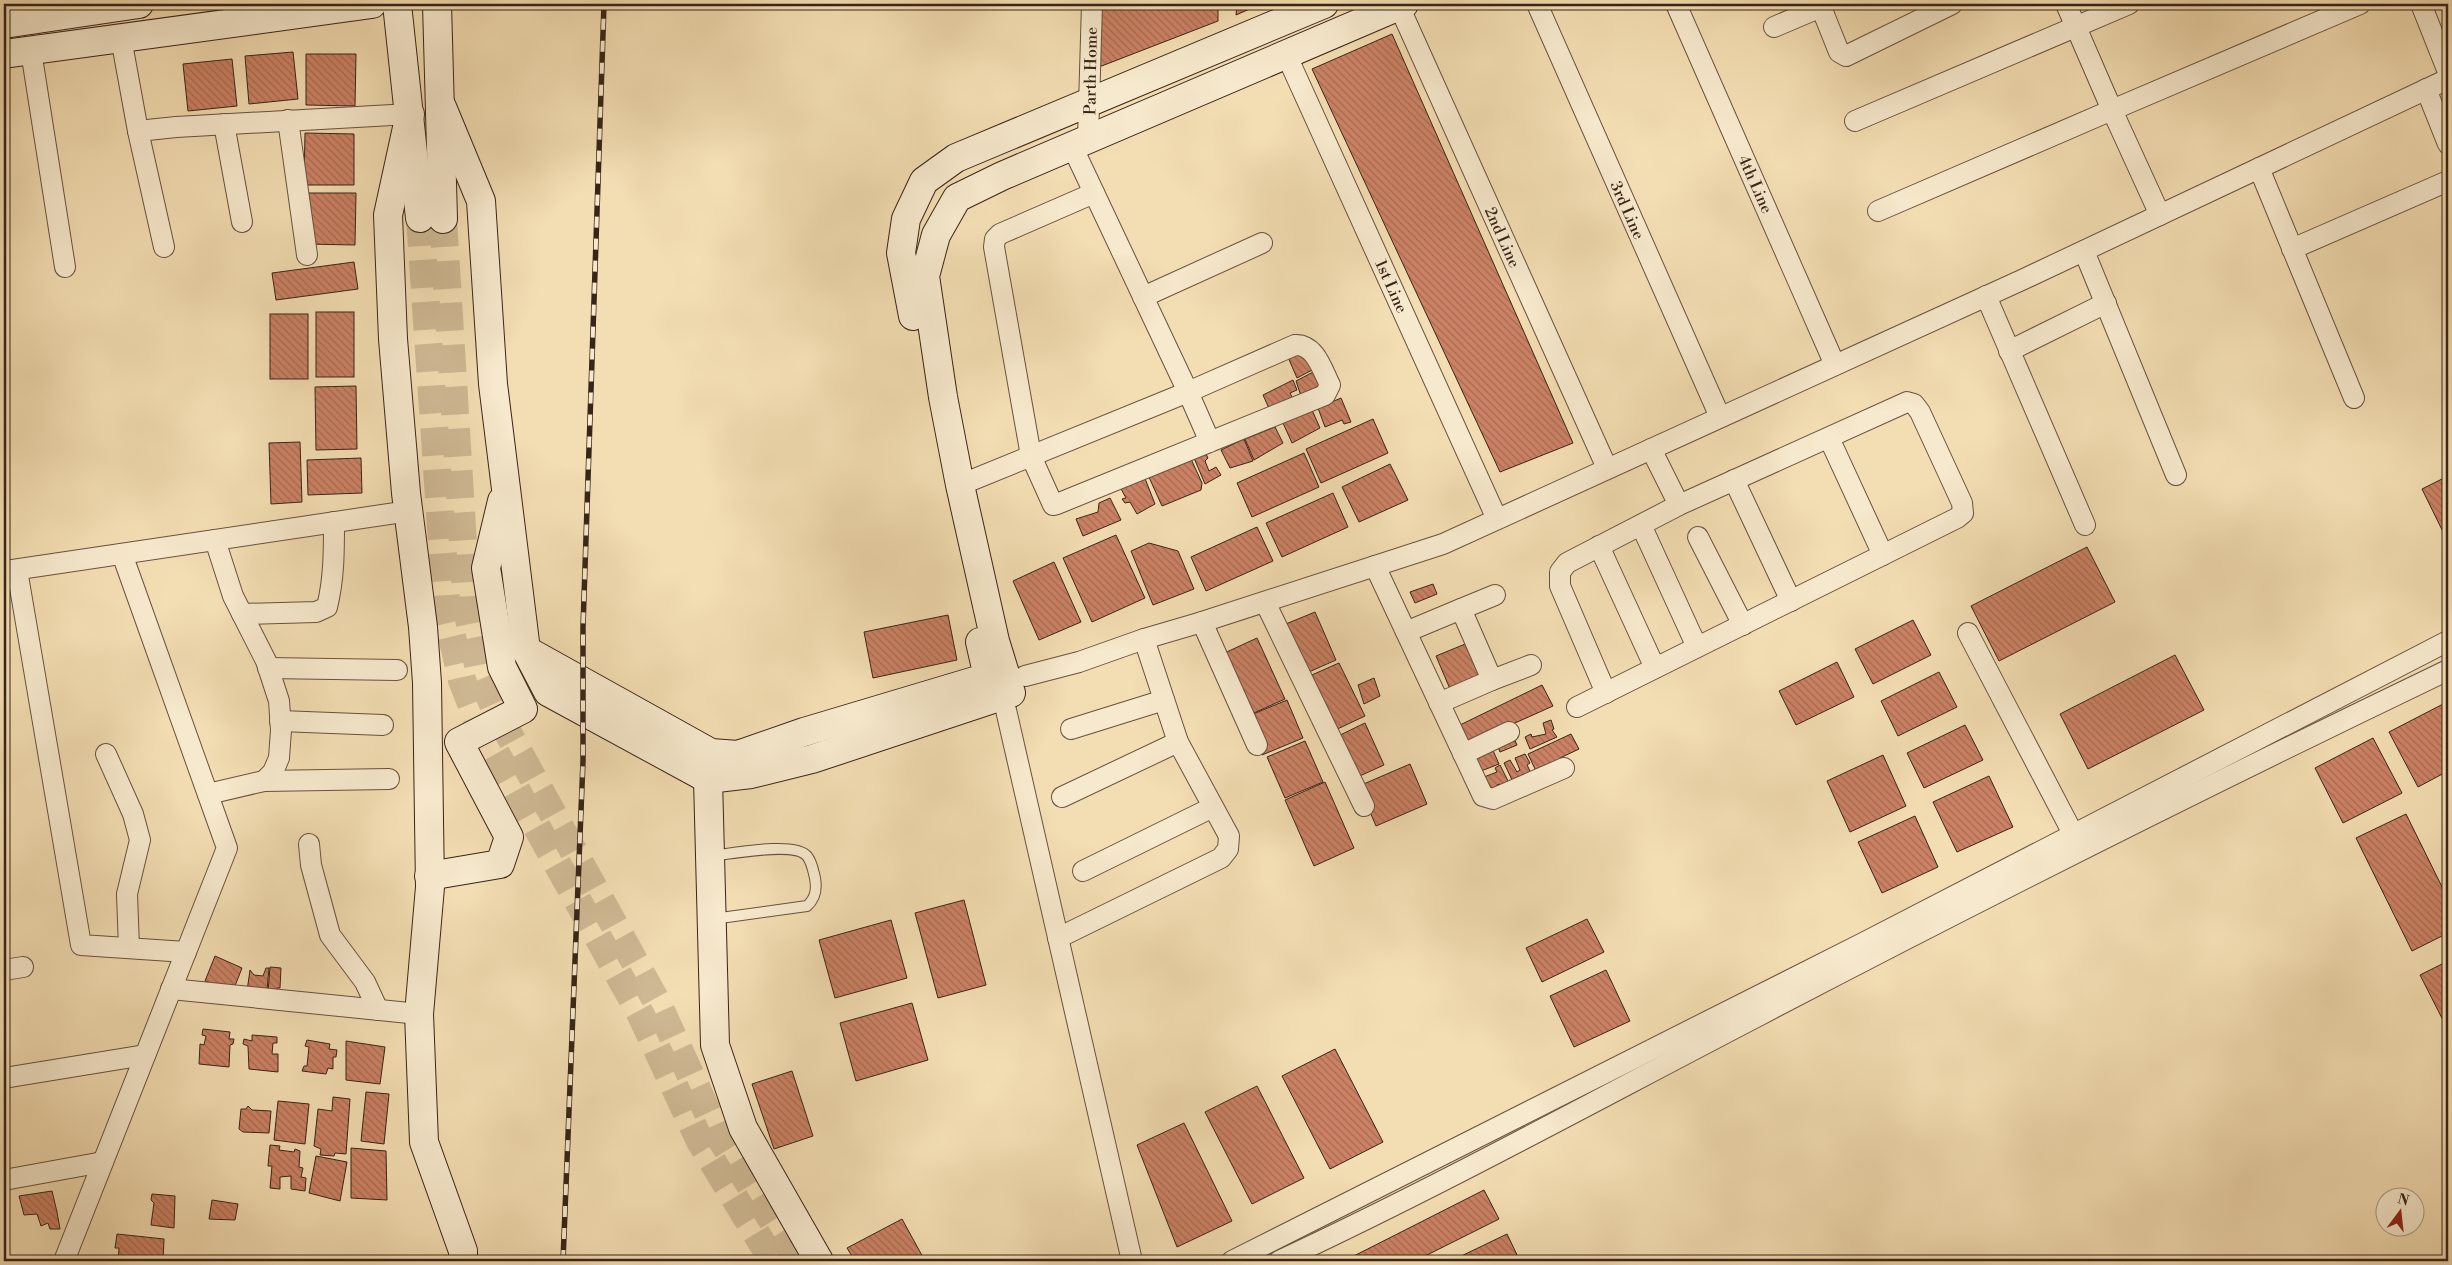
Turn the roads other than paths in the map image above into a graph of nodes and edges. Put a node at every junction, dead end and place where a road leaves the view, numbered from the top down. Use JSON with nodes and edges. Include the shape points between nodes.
{"nodes":[{"id":1,"x":139,"y":4,"type":"edge"},
{"id":2,"x":372,"y":4,"type":"edge"},
{"id":3,"x":397,"y":4,"type":"edge"},
{"id":4,"x":437,"y":4,"type":"edge"},
{"id":5,"x":1092,"y":4,"type":"edge"},
{"id":6,"x":1324,"y":4,"type":"edge"},
{"id":7,"x":1536,"y":4,"type":"edge"},
{"id":8,"x":1676,"y":4,"type":"edge"},
{"id":9,"x":1952,"y":4,"type":"edge"},
{"id":10,"x":2066,"y":4,"type":"edge"},
{"id":11,"x":2129,"y":4,"type":"edge"},
{"id":12,"x":2360,"y":4,"type":"edge"},
{"id":13,"x":2421,"y":4,"type":"edge"},
{"id":14,"x":1401,"y":5,"type":"edge"},
{"id":15,"x":1826,"y":6,"type":"edge"},
{"id":16,"x":101,"y":7,"type":"edge"},
{"id":17,"x":54,"y":10,"type":"edge"},
{"id":18,"x":4,"y":24,"type":"edge"},
{"id":19,"x":2075,"y":26,"type":"junction"},
{"id":20,"x":1774,"y":28,"type":"dead end"},
{"id":21,"x":121,"y":38,"type":"junction"},
{"id":22,"x":31,"y":51,"type":"junction"},
{"id":23,"x":4,"y":54,"type":"edge"},
{"id":24,"x":1286,"y":54,"type":"junction"},
{"id":25,"x":2448,"y":72,"type":"edge"},
{"id":26,"x":2448,"y":79,"type":"edge"},
{"id":27,"x":2426,"y":89,"type":"junction"},
{"id":28,"x":1089,"y":102,"type":"junction"},
{"id":29,"x":442,"y":107,"type":"junction"},
{"id":30,"x":2112,"y":110,"type":"junction"},
{"id":31,"x":410,"y":114,"type":"junction"},
{"id":32,"x":288,"y":120,"type":"junction"},
{"id":33,"x":1855,"y":122,"type":"dead end"},
{"id":34,"x":224,"y":124,"type":"junction"},
{"id":35,"x":138,"y":131,"type":"junction"},
{"id":36,"x":1080,"y":143,"type":"junction"},
{"id":37,"x":2448,"y":144,"type":"edge"},
{"id":38,"x":2259,"y":168,"type":"junction"},
{"id":39,"x":2448,"y":180,"type":"edge"},
{"id":40,"x":1094,"y":193,"type":"junction"},
{"id":41,"x":1878,"y":211,"type":"dead end"},
{"id":42,"x":2160,"y":215,"type":"junction"},
{"id":43,"x":242,"y":222,"type":"dead end"},
{"id":44,"x":1262,"y":243,"type":"dead end"},
{"id":45,"x":164,"y":247,"type":"dead end"},
{"id":46,"x":2292,"y":249,"type":"junction"},
{"id":47,"x":2084,"y":251,"type":"junction"},
{"id":48,"x":306,"y":255,"type":"dead end"},
{"id":49,"x":65,"y":267,"type":"dead end"},
{"id":50,"x":1986,"y":296,"type":"junction"},
{"id":51,"x":1143,"y":297,"type":"junction"},
{"id":52,"x":2106,"y":303,"type":"junction"},
{"id":53,"x":2009,"y":351,"type":"junction"},
{"id":54,"x":1836,"y":365,"type":"junction"},
{"id":55,"x":1188,"y":392,"type":"junction"},
{"id":56,"x":2354,"y":398,"type":"dead end"},
{"id":57,"x":1720,"y":417,"type":"junction"},
{"id":58,"x":1828,"y":438,"type":"junction"},
{"id":59,"x":1210,"y":442,"type":"junction"},
{"id":60,"x":1651,"y":448,"type":"junction"},
{"id":61,"x":1031,"y":456,"type":"junction"},
{"id":62,"x":1607,"y":468,"type":"junction"},
{"id":63,"x":2176,"y":475,"type":"dead end"},
{"id":64,"x":1734,"y":480,"type":"junction"},
{"id":65,"x":506,"y":484,"type":"junction"},
{"id":66,"x":960,"y":485,"type":"junction"},
{"id":67,"x":1679,"y":505,"type":"junction"},
{"id":68,"x":409,"y":511,"type":"junction"},
{"id":69,"x":1497,"y":519,"type":"junction"},
{"id":70,"x":334,"y":522,"type":"junction"},
{"id":71,"x":1641,"y":524,"type":"junction"},
{"id":72,"x":2085,"y":525,"type":"dead end"},
{"id":73,"x":1698,"y":537,"type":"dead end"},
{"id":74,"x":215,"y":540,"type":"junction"},
{"id":75,"x":1599,"y":546,"type":"junction"},
{"id":76,"x":122,"y":554,"type":"junction"},
{"id":77,"x":1883,"y":555,"type":"junction"},
{"id":78,"x":1375,"y":566,"type":"junction"},
{"id":79,"x":11,"y":571,"type":"edge"},
{"id":80,"x":1495,"y":594,"type":"dead end"},
{"id":81,"x":1791,"y":601,"type":"junction"},
{"id":82,"x":1265,"y":602,"type":"junction"},
{"id":83,"x":1461,"y":610,"type":"junction"},
{"id":84,"x":242,"y":614,"type":"junction"},
{"id":85,"x":1202,"y":622,"type":"junction"},
{"id":86,"x":1743,"y":625,"type":"junction"},
{"id":87,"x":1406,"y":632,"type":"junction"},
{"id":88,"x":1968,"y":633,"type":"dead end"},
{"id":89,"x":1144,"y":639,"type":"junction"},
{"id":90,"x":2448,"y":640,"type":"edge"},
{"id":91,"x":1698,"y":648,"type":"junction"},
{"id":92,"x":1531,"y":665,"type":"dead end"},
{"id":93,"x":268,"y":668,"type":"junction"},
{"id":94,"x":1655,"y":668,"type":"junction"},
{"id":95,"x":397,"y":670,"type":"dead end"},
{"id":96,"x":2448,"y":670,"type":"edge"},
{"id":97,"x":1492,"y":680,"type":"junction"},
{"id":98,"x":1005,"y":688,"type":"junction"},
{"id":99,"x":1606,"y":693,"type":"junction"},
{"id":100,"x":1164,"y":700,"type":"junction"},
{"id":101,"x":1439,"y":703,"type":"junction"},
{"id":102,"x":1577,"y":707,"type":"dead end"},
{"id":103,"x":280,"y":721,"type":"junction"},
{"id":104,"x":383,"y":725,"type":"dead end"},
{"id":105,"x":1071,"y":729,"type":"dead end"},
{"id":106,"x":1509,"y":732,"type":"dead end"},
{"id":107,"x":1178,"y":742,"type":"junction"},
{"id":108,"x":1257,"y":745,"type":"dead end"},
{"id":109,"x":106,"y":754,"type":"dead end"},
{"id":110,"x":1463,"y":754,"type":"junction"},
{"id":111,"x":710,"y":766,"type":"junction"},
{"id":112,"x":1564,"y":768,"type":"dead end"},
{"id":113,"x":389,"y":779,"type":"dead end"},
{"id":114,"x":264,"y":781,"type":"junction"},
{"id":115,"x":208,"y":794,"type":"junction"},
{"id":116,"x":1062,"y":797,"type":"dead end"},
{"id":117,"x":1364,"y":806,"type":"dead end"},
{"id":118,"x":1213,"y":807,"type":"junction"},
{"id":119,"x":2078,"y":842,"type":"junction"},
{"id":120,"x":308,"y":844,"type":"dead end"},
{"id":121,"x":710,"y":856,"type":"junction"},
{"id":122,"x":1083,"y":871,"type":"dead end"},
{"id":123,"x":429,"y":876,"type":"junction"},
{"id":124,"x":712,"y":919,"type":"junction"},
{"id":125,"x":1929,"y":919,"type":"junction"},
{"id":126,"x":1058,"y":938,"type":"junction"},
{"id":127,"x":129,"y":948,"type":"junction"},
{"id":128,"x":186,"y":952,"type":"junction"},
{"id":129,"x":171,"y":990,"type":"junction"},
{"id":130,"x":378,"y":1010,"type":"junction"},
{"id":131,"x":419,"y":1014,"type":"junction"},
{"id":132,"x":146,"y":1055,"type":"junction"},
{"id":133,"x":4,"y":1078,"type":"edge"},
{"id":134,"x":103,"y":1162,"type":"junction"},
{"id":135,"x":4,"y":1180,"type":"edge"},
{"id":136,"x":1282,"y":1236,"type":"junction"},
{"id":137,"x":1289,"y":1259,"type":"edge"},
{"id":138,"x":64,"y":1261,"type":"edge"},
{"id":139,"x":463,"y":1261,"type":"edge"},
{"id":140,"x":819,"y":1261,"type":"edge"},
{"id":141,"x":1132,"y":1261,"type":"edge"},
{"id":142,"x":1232,"y":1261,"type":"edge"}],
"edges":[{"from":1,"to":16,"type":"street"},
{"from":2,"to":21,"type":"street"},
{"from":3,"to":31,"type":"street"},
{"from":4,"to":29,"type":"street"},
{"from":5,"to":28,"type":"street","name":"Parth Home"},
{"from":6,"to":28,"type":"street"},
{"from":7,"to":57,"type":"street","name":"3rd Line"},
{"from":8,"to":54,"type":"street","name":"4th Line"},
{"from":9,"to":15,"type":"street","via":[[1846,56],[1839,52]]},
{"from":10,"to":19,"type":"street"},
{"from":11,"to":19,"type":"street"},
{"from":12,"to":30,"type":"street"},
{"from":13,"to":25,"type":"street"},
{"from":14,"to":24,"type":"street"},
{"from":14,"to":62,"type":"street","name":"2nd Line"},
{"from":15,"to":20,"type":"street"},
{"from":16,"to":17,"type":"street"},
{"from":17,"to":18,"type":"street"},
{"from":19,"to":30,"type":"street"},
{"from":19,"to":33,"type":"street"},
{"from":21,"to":22,"type":"street"},
{"from":21,"to":35,"type":"street"},
{"from":22,"to":23,"type":"street"},
{"from":22,"to":49,"type":"street"},
{"from":24,"to":36,"type":"street"},
{"from":24,"to":69,"type":"street","name":"1st Line"},
{"from":26,"to":27,"type":"street"},
{"from":27,"to":37,"type":"street"},
{"from":27,"to":38,"type":"street"},
{"from":28,"to":36,"type":"street","name":"Parth Home"},
{"from":28,"to":98,"type":"street","via":[[956,158],[924,181],[906,219],[901,253]]},
{"from":29,"to":31,"type":"street","via":[[432,219]]},
{"from":29,"to":65,"type":"street","via":[[481,201],[493,384]]},
{"from":30,"to":41,"type":"street"},
{"from":30,"to":42,"type":"street"},
{"from":31,"to":32,"type":"street"},
{"from":31,"to":68,"type":"street","via":[[388,215],[393,339]]},
{"from":32,"to":34,"type":"street"},
{"from":32,"to":48,"type":"street"},
{"from":34,"to":35,"type":"street"},
{"from":34,"to":43,"type":"street"},
{"from":35,"to":45,"type":"street"},
{"from":36,"to":40,"type":"street"},
{"from":36,"to":66,"type":"street","via":[[956,198],[936,235],[925,276]]},
{"from":38,"to":42,"type":"street"},
{"from":38,"to":46,"type":"street"},
{"from":39,"to":46,"type":"street"},
{"from":40,"to":51,"type":"street"},
{"from":40,"to":61,"type":"street","via":[[1000,234],[994,247]]},
{"from":42,"to":47,"type":"street"},
{"from":44,"to":51,"type":"street"},
{"from":46,"to":56,"type":"street"},
{"from":47,"to":50,"type":"street"},
{"from":47,"to":52,"type":"street"},
{"from":50,"to":53,"type":"street"},
{"from":50,"to":54,"type":"street"},
{"from":51,"to":55,"type":"street"},
{"from":52,"to":53,"type":"street"},
{"from":52,"to":63,"type":"street"},
{"from":53,"to":72,"type":"street"},
{"from":54,"to":57,"type":"street"},
{"from":55,"to":59,"type":"street"},
{"from":55,"to":59,"type":"street","via":[[1303,344],[1311,349],[1330,385],[1325,395]]},
{"from":55,"to":61,"type":"street"},
{"from":57,"to":60,"type":"street"},
{"from":58,"to":64,"type":"street"},
{"from":58,"to":77,"type":"street"},
{"from":58,"to":77,"type":"street","via":[[1907,402],[1914,404],[1928,428],[1962,503],[1963,513]]},
{"from":59,"to":61,"type":"street","via":[[1053,505]]},
{"from":60,"to":62,"type":"street"},
{"from":60,"to":67,"type":"street"},
{"from":61,"to":66,"type":"street"},
{"from":62,"to":69,"type":"street"},
{"from":64,"to":67,"type":"street"},
{"from":64,"to":81,"type":"street"},
{"from":65,"to":111,"type":"street","via":[[526,650]]},
{"from":65,"to":123,"type":"street","via":[[486,568],[502,667],[523,709],[459,742],[509,837],[500,864]]},
{"from":66,"to":98,"type":"street"},
{"from":67,"to":71,"type":"street"},
{"from":68,"to":70,"type":"street"},
{"from":68,"to":123,"type":"street","via":[[427,683]]},
{"from":69,"to":78,"type":"street","via":[[1443,544]]},
{"from":70,"to":74,"type":"street"},
{"from":70,"to":84,"type":"street","via":[[332,588],[327,607],[316,612]]},
{"from":71,"to":75,"type":"street"},
{"from":71,"to":91,"type":"street"},
{"from":73,"to":86,"type":"street"},
{"from":74,"to":76,"type":"street"},
{"from":74,"to":84,"type":"street"},
{"from":75,"to":94,"type":"street"},
{"from":75,"to":99,"type":"street","via":[[1567,563],[1560,572],[1560,586]]},
{"from":76,"to":79,"type":"street"},
{"from":76,"to":115,"type":"street"},
{"from":77,"to":81,"type":"street"},
{"from":78,"to":82,"type":"street"},
{"from":78,"to":87,"type":"street"},
{"from":79,"to":127,"type":"street","via":[[82,945]]},
{"from":80,"to":83,"type":"street"},
{"from":81,"to":86,"type":"street"},
{"from":82,"to":85,"type":"street"},
{"from":82,"to":117,"type":"street"},
{"from":83,"to":87,"type":"street"},
{"from":83,"to":97,"type":"street"},
{"from":84,"to":93,"type":"street"},
{"from":85,"to":89,"type":"street"},
{"from":85,"to":108,"type":"street"},
{"from":86,"to":91,"type":"street"},
{"from":87,"to":101,"type":"street"},
{"from":88,"to":119,"type":"street"},
{"from":89,"to":98,"type":"street"},
{"from":89,"to":100,"type":"street"},
{"from":90,"to":119,"type":"street"},
{"from":91,"to":94,"type":"street"},
{"from":92,"to":97,"type":"street"},
{"from":93,"to":95,"type":"street"},
{"from":93,"to":103,"type":"street","via":[[279,701]]},
{"from":94,"to":99,"type":"street"},
{"from":96,"to":119,"type":"street"},
{"from":97,"to":101,"type":"street"},
{"from":98,"to":111,"type":"street","via":[[804,732]]},
{"from":98,"to":126,"type":"street"},
{"from":99,"to":102,"type":"street"},
{"from":100,"to":105,"type":"street"},
{"from":100,"to":107,"type":"street"},
{"from":101,"to":110,"type":"street"},
{"from":103,"to":104,"type":"street"},
{"from":103,"to":114,"type":"street","via":[[278,758],[273,772]]},
{"from":106,"to":110,"type":"street"},
{"from":107,"to":116,"type":"street"},
{"from":107,"to":118,"type":"street"},
{"from":109,"to":127,"type":"street","via":[[133,814],[140,840],[127,894]]},
{"from":110,"to":112,"type":"street","via":[[1483,796],[1493,799]]},
{"from":111,"to":121,"type":"street"},
{"from":113,"to":114,"type":"street"},
{"from":114,"to":115,"type":"street"},
{"from":115,"to":128,"type":"street","via":[[227,848]]},
{"from":118,"to":122,"type":"street"},
{"from":118,"to":126,"type":"street","via":[[1229,836],[1228,849],[1221,858]]},
{"from":119,"to":125,"type":"street"},
{"from":120,"to":130,"type":"street","via":[[330,935],[365,982]]},
{"from":121,"to":124,"type":"street"},
{"from":121,"to":124,"type":"lane","via":[[793,848],[812,863],[816,887],[812,902],[807,906]]},
{"from":123,"to":131,"type":"street"},
{"from":124,"to":140,"type":"street","via":[[715,1045],[743,1128]]},
{"from":125,"to":136,"type":"street"},
{"from":125,"to":137,"type":"street","via":[[1760,1015]]},
{"from":126,"to":141,"type":"street"},
{"from":127,"to":128,"type":"street"},
{"from":128,"to":129,"type":"street"},
{"from":129,"to":130,"type":"street"},
{"from":129,"to":132,"type":"street"},
{"from":130,"to":131,"type":"street"},
{"from":131,"to":139,"type":"street","via":[[424,1142],[463,1251]]},
{"from":132,"to":133,"type":"street"},
{"from":132,"to":134,"type":"street"},
{"from":134,"to":135,"type":"street"},
{"from":134,"to":138,"type":"street"},
{"from":136,"to":137,"type":"street"},
{"from":136,"to":142,"type":"street"}]}
